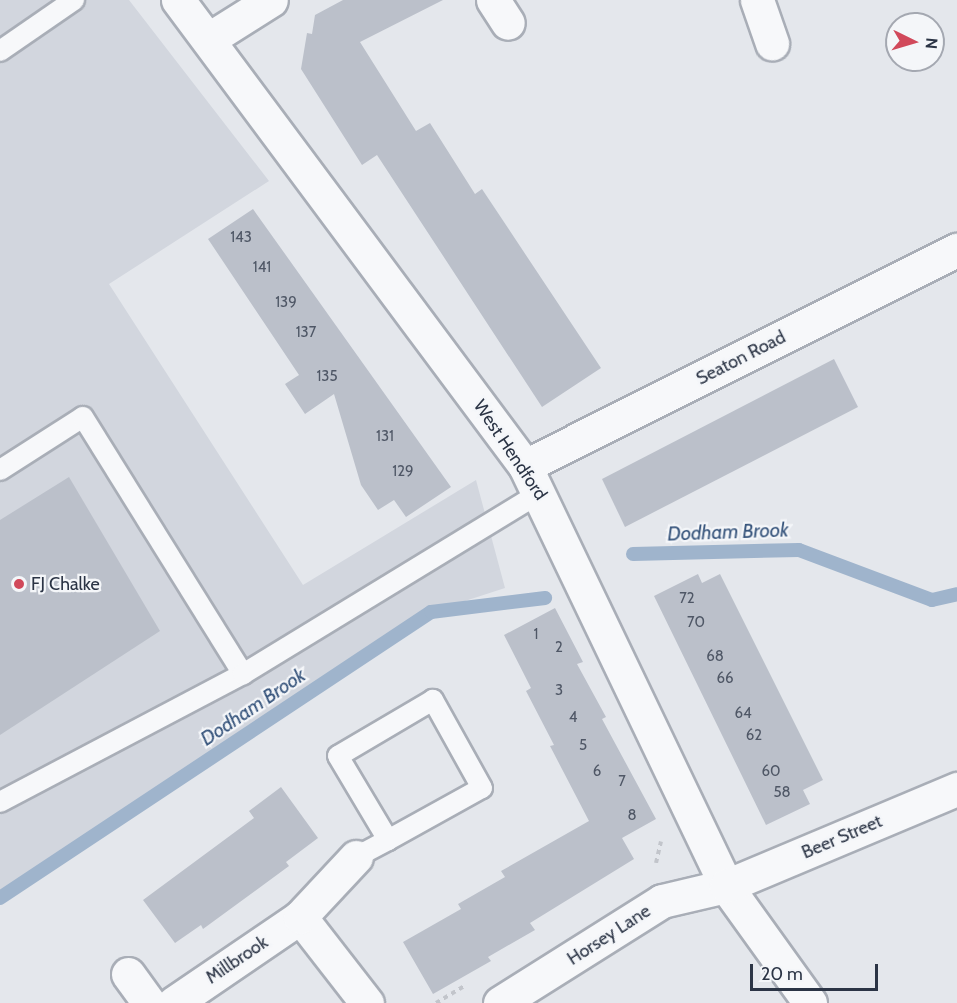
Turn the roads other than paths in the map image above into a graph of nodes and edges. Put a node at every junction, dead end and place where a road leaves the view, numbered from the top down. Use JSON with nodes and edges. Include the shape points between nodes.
{"nodes":[{"id":1,"x":74,"y":0,"type":"edge"},
{"id":2,"x":178,"y":0,"type":"edge"},
{"id":3,"x":271,"y":0,"type":"edge"},
{"id":4,"x":757,"y":0,"type":"edge"},
{"id":5,"x":209,"y":39,"type":"junction"},
{"id":6,"x":772,"y":43,"type":"dead end"},
{"id":7,"x":0,"y":51,"type":"edge"},
{"id":8,"x":957,"y":250,"type":"edge"},
{"id":9,"x":0,"y":470,"type":"edge"},
{"id":10,"x":533,"y":479,"type":"junction"},
{"id":11,"x":243,"y":674,"type":"junction"},
{"id":12,"x":957,"y":789,"type":"edge"},
{"id":13,"x":0,"y":802,"type":"edge"},
{"id":14,"x":388,"y":840,"type":"junction"},
{"id":15,"x":356,"y":857,"type":"joint"},
{"id":16,"x":726,"y":886,"type":"junction"},
{"id":17,"x":300,"y":917,"type":"junction"},
{"id":18,"x":128,"y":974,"type":"dead end"},
{"id":19,"x":149,"y":1003,"type":"edge"},
{"id":20,"x":174,"y":1003,"type":"edge"},
{"id":21,"x":367,"y":1003,"type":"edge"},
{"id":22,"x":500,"y":1003,"type":"edge"},
{"id":23,"x":810,"y":1003,"type":"edge"}],
"edges":[{"from":1,"to":7,"type":"lane"},
{"from":2,"to":5,"type":"street","name":"West Hendford"},
{"from":3,"to":5,"type":"street"},
{"from":4,"to":6,"type":"street"},
{"from":5,"to":10,"type":"street","name":"West Hendford"},
{"from":8,"to":10,"type":"street","name":"Seaton Road"},
{"from":9,"to":11,"type":"lane","via":[[83,417]]},
{"from":10,"to":11,"type":"lane"},
{"from":10,"to":16,"type":"street","name":"West Hendford"},
{"from":11,"to":13,"type":"lane"},
{"from":12,"to":16,"type":"street","name":"Beer Street"},
{"from":14,"to":14,"type":"lane","via":[[482,788],[433,700],[338,756]]},
{"from":14,"to":15,"type":"lane"},
{"from":15,"to":17,"type":"street","name":"Millbrook"},
{"from":16,"to":22,"type":"street","name":"Horsey Lane","via":[[662,901]]},
{"from":16,"to":23,"type":"street","name":"West Hendford"},
{"from":17,"to":20,"type":"street","name":"Millbrook"},
{"from":17,"to":21,"type":"street"},
{"from":18,"to":19,"type":"street"}]}
